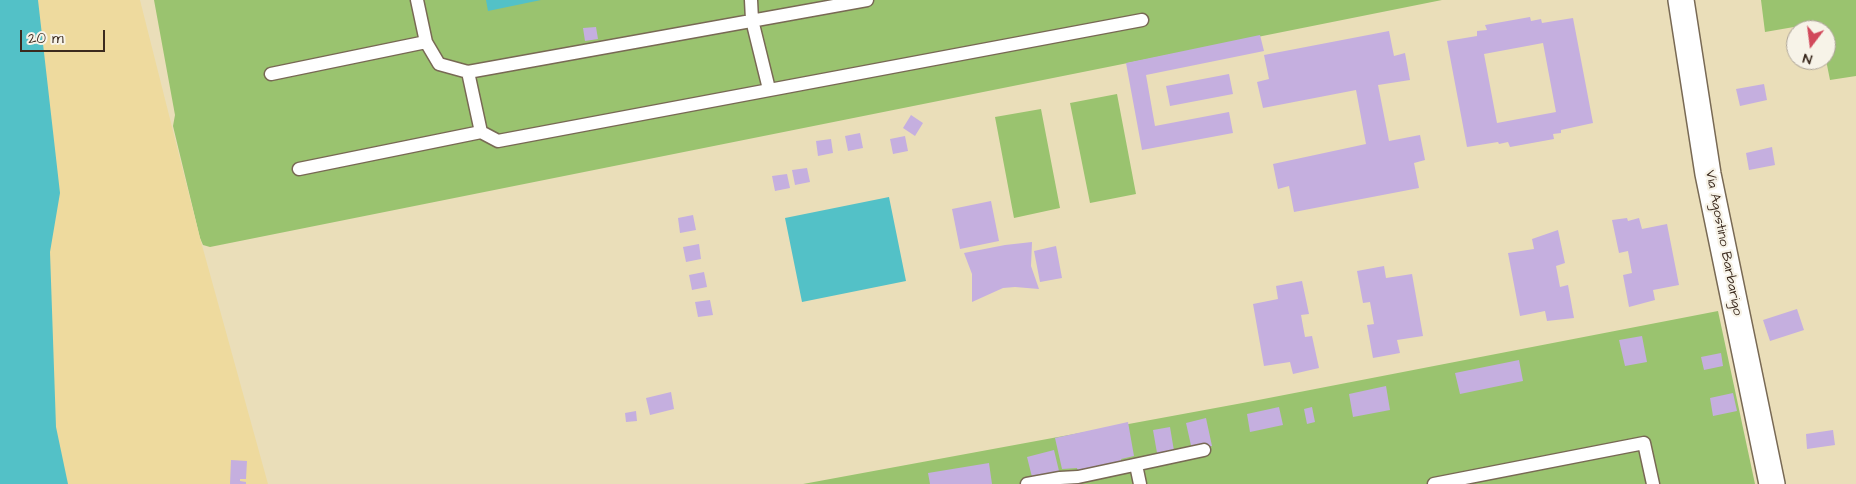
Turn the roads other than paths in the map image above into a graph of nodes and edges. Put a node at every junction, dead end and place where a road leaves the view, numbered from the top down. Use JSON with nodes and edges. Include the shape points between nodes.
{"nodes":[{"id":1,"x":417,"y":0,"type":"edge"},
{"id":2,"x":751,"y":0,"type":"edge"},
{"id":3,"x":867,"y":0,"type":"edge"},
{"id":4,"x":1681,"y":0,"type":"edge"},
{"id":5,"x":752,"y":20,"type":"junction"},
{"id":6,"x":1142,"y":20,"type":"dead end"},
{"id":7,"x":426,"y":42,"type":"junction"},
{"id":8,"x":468,"y":72,"type":"junction"},
{"id":9,"x":271,"y":74,"type":"dead end"},
{"id":10,"x":770,"y":89,"type":"junction"},
{"id":11,"x":481,"y":132,"type":"junction"},
{"id":12,"x":299,"y":169,"type":"dead end"},
{"id":13,"x":1204,"y":450,"type":"dead end"},
{"id":14,"x":1136,"y":465,"type":"junction"},
{"id":15,"x":1027,"y":484,"type":"edge"},
{"id":16,"x":1140,"y":484,"type":"edge"},
{"id":17,"x":1434,"y":484,"type":"edge"},
{"id":18,"x":1653,"y":484,"type":"edge"},
{"id":19,"x":1772,"y":484,"type":"edge"}],
"edges":[{"from":1,"to":7,"type":"lane"},
{"from":2,"to":5,"type":"lane"},
{"from":3,"to":5,"type":"lane"},
{"from":4,"to":19,"type":"street","name":"Via Agostino Barbarigo","via":[[1708,174]]},
{"from":5,"to":8,"type":"lane"},
{"from":5,"to":10,"type":"lane"},
{"from":6,"to":10,"type":"lane"},
{"from":7,"to":8,"type":"lane","via":[[439,64]]},
{"from":7,"to":9,"type":"lane"},
{"from":8,"to":11,"type":"lane"},
{"from":10,"to":11,"type":"lane","via":[[498,141]]},
{"from":11,"to":12,"type":"lane"},
{"from":13,"to":14,"type":"lane"},
{"from":14,"to":15,"type":"lane"},
{"from":14,"to":16,"type":"lane"},
{"from":17,"to":18,"type":"lane","via":[[1644,443]]}]}
